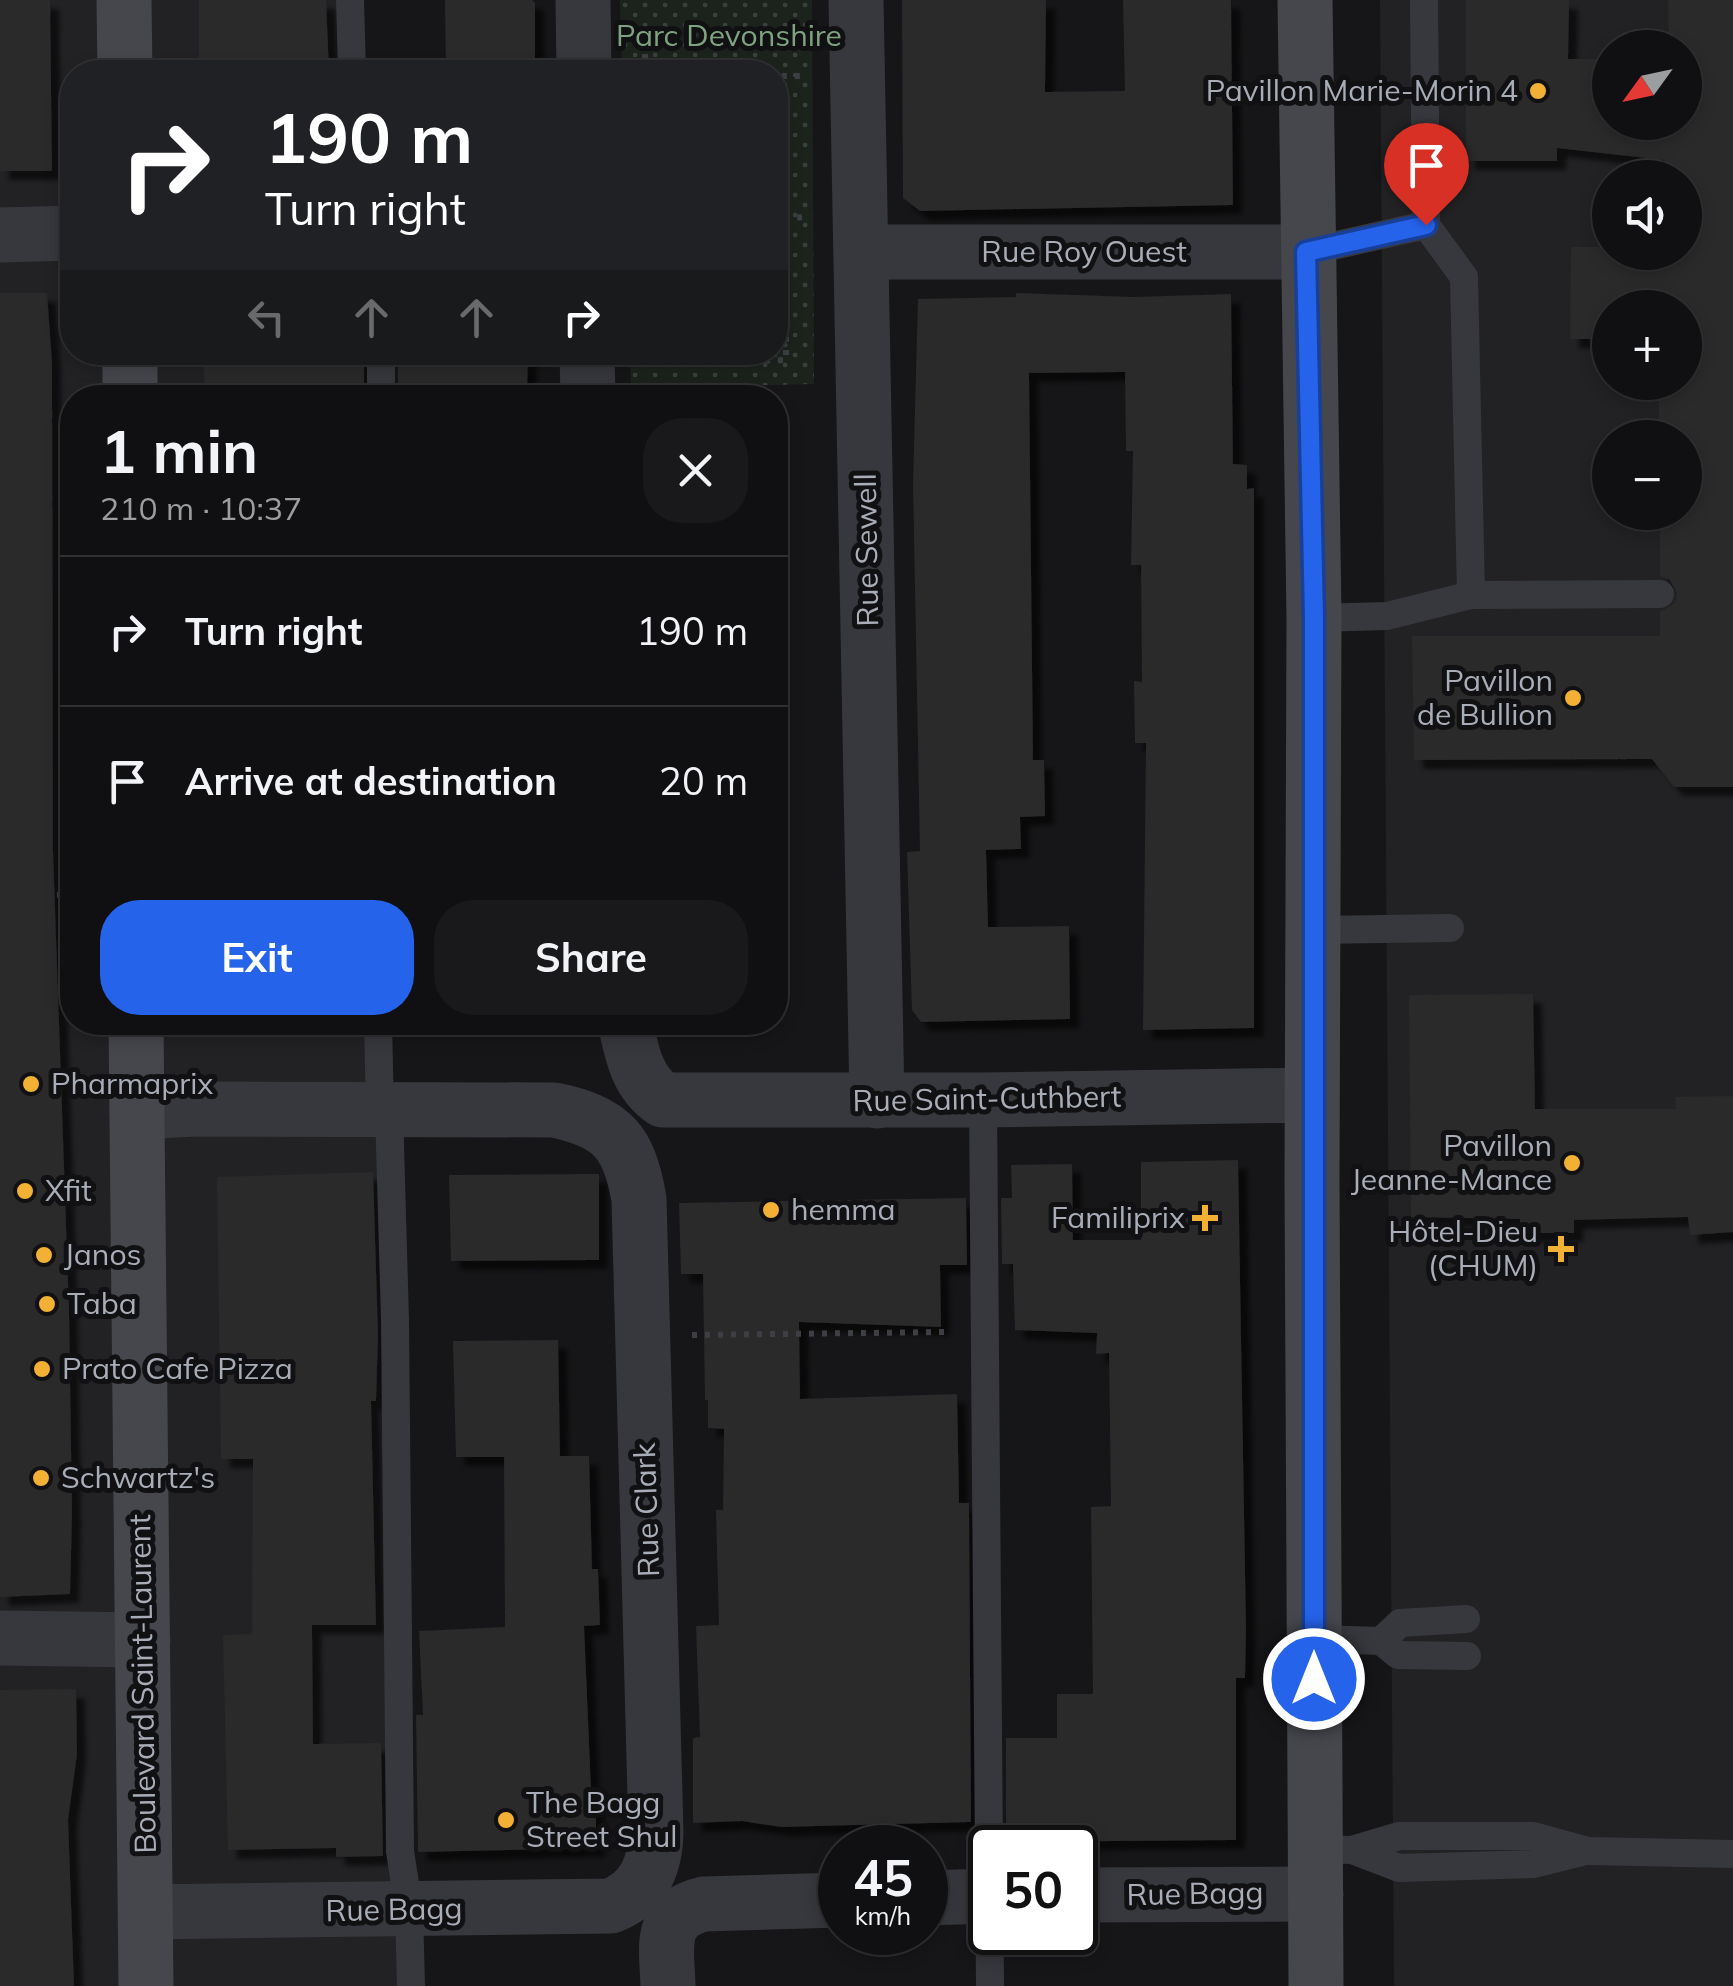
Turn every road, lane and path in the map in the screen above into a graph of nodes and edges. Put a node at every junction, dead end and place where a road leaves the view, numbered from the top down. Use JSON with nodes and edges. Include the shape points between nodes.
{"nodes":[{"id":1,"x":124,"y":0,"type":"edge"},
{"id":2,"x":350,"y":0,"type":"edge"},
{"id":3,"x":583,"y":0,"type":"edge"},
{"id":4,"x":856,"y":0,"type":"edge"},
{"id":5,"x":1306,"y":0,"type":"edge"},
{"id":6,"x":1424,"y":0,"type":"edge"},
{"id":7,"x":645,"y":48,"type":"dead end"},
{"id":8,"x":125,"y":60,"type":"edge"},
{"id":9,"x":352,"y":60,"type":"edge"},
{"id":10,"x":584,"y":60,"type":"edge"},
{"id":11,"x":645,"y":60,"type":"edge"},
{"id":12,"x":788,"y":76,"type":"edge"},
{"id":13,"x":822,"y":76,"type":"dead end"},
{"id":14,"x":788,"y":219,"type":"edge"},
{"id":15,"x":1426,"y":225,"type":"junction"},
{"id":16,"x":60,"y":233,"type":"edge"},
{"id":17,"x":0,"y":234,"type":"edge"},
{"id":18,"x":843,"y":234,"type":"junction"},
{"id":19,"x":1306,"y":252,"type":"junction"},
{"id":20,"x":1660,"y":594,"type":"dead end"},
{"id":21,"x":1471,"y":596,"type":"junction"},
{"id":22,"x":1314,"y":618,"type":"junction"},
{"id":23,"x":56,"y":894,"type":"dead end"},
{"id":24,"x":60,"y":894,"type":"edge"},
{"id":25,"x":1450,"y":928,"type":"dead end"},
{"id":26,"x":1314,"y":930,"type":"junction"},
{"id":27,"x":136,"y":1035,"type":"edge"},
{"id":28,"x":379,"y":1035,"type":"edge"},
{"id":29,"x":628,"y":1035,"type":"edge"},
{"id":30,"x":1312,"y":1095,"type":"junction"},
{"id":31,"x":983,"y":1100,"type":"junction"},
{"id":32,"x":877,"y":1101,"type":"junction"},
{"id":33,"x":385,"y":1110,"type":"junction"},
{"id":34,"x":137,"y":1112,"type":"junction"},
{"id":35,"x":983,"y":1332,"type":"junction"},
{"id":36,"x":676,"y":1336,"type":"dead end"},
{"id":37,"x":1466,"y":1620,"type":"dead end"},
{"id":38,"x":0,"y":1638,"type":"edge"},
{"id":39,"x":1314,"y":1639,"type":"junction"},
{"id":40,"x":143,"y":1640,"type":"junction"},
{"id":41,"x":1382,"y":1641,"type":"junction"},
{"id":42,"x":1467,"y":1656,"type":"dead end"},
{"id":43,"x":988,"y":1825,"type":"edge"},
{"id":44,"x":1733,"y":1854,"type":"edge"},
{"id":45,"x":1328,"y":1864,"type":"junction"},
{"id":46,"x":1098,"y":1892,"type":"edge"},
{"id":47,"x":818,"y":1901,"type":"edge"},
{"id":48,"x":656,"y":1904,"type":"junction"},
{"id":49,"x":409,"y":1910,"type":"junction"},
{"id":50,"x":146,"y":1912,"type":"junction"},
{"id":51,"x":990,"y":1955,"type":"edge"},
{"id":52,"x":146,"y":1986,"type":"edge"},
{"id":53,"x":411,"y":1986,"type":"edge"},
{"id":54,"x":668,"y":1986,"type":"edge"},
{"id":55,"x":990,"y":1986,"type":"edge"},
{"id":56,"x":1316,"y":1986,"type":"edge"}],
"edges":[{"from":1,"to":8,"type":"main road"},
{"from":2,"to":9,"type":"lane"},
{"from":3,"to":10,"type":"street"},
{"from":4,"to":18,"type":"street","name":"Rue Sewell"},
{"from":5,"to":19,"type":"main road"},
{"from":6,"to":15,"type":"lane"},
{"from":7,"to":11,"type":"path"},
{"from":12,"to":13,"type":"path"},
{"from":14,"to":18,"type":"path"},
{"from":15,"to":19,"type":"lane"},
{"from":15,"to":21,"type":"lane","via":[[1464,277]]},
{"from":16,"to":17,"type":"street"},
{"from":18,"to":19,"type":"street","name":"Rue Roy Ouest"},
{"from":18,"to":32,"type":"street","name":"Rue Sewell"},
{"from":19,"to":22,"type":"main road"},
{"from":20,"to":21,"type":"lane"},
{"from":21,"to":22,"type":"lane","via":[[1387,616]]},
{"from":22,"to":26,"type":"main road"},
{"from":23,"to":24,"type":"path"},
{"from":25,"to":26,"type":"lane"},
{"from":26,"to":30,"type":"main road"},
{"from":27,"to":34,"type":"main road","name":"Boulevard Saint-Laurent"},
{"from":28,"to":33,"type":"lane"},
{"from":29,"to":32,"type":"street","name":"Rue Saint-Cuthbert","via":[[637,1070],[662,1100]]},
{"from":30,"to":31,"type":"street","name":"Rue Saint-Cuthbert"},
{"from":30,"to":39,"type":"main road"},
{"from":31,"to":32,"type":"street","name":"Rue Saint-Cuthbert"},
{"from":31,"to":35,"type":"lane"},
{"from":33,"to":34,"type":"street"},
{"from":33,"to":48,"type":"street","name":"Rue Clark","via":[[554,1110],[587,1116],[612,1132],[631,1162],[639,1199]]},
{"from":33,"to":49,"type":"lane","via":[[395,1320],[400,1851]]},
{"from":34,"to":40,"type":"main road","name":"Boulevard Saint-Laurent"},
{"from":35,"to":36,"type":"path"},
{"from":35,"to":43,"type":"lane"},
{"from":37,"to":41,"type":"lane","via":[[1400,1623]]},
{"from":38,"to":40,"type":"street"},
{"from":39,"to":41,"type":"lane"},
{"from":39,"to":45,"type":"main road"},
{"from":40,"to":50,"type":"main road","name":"Boulevard Saint-Laurent"},
{"from":41,"to":42,"type":"lane","via":[[1398,1655]]},
{"from":44,"to":45,"type":"lane","via":[[1588,1851],[1534,1836],[1399,1836]]},
{"from":45,"to":46,"type":"street","name":"Rue Bagg"},
{"from":45,"to":56,"type":"main road"},
{"from":47,"to":48,"type":"street","name":"Rue Bagg"},
{"from":48,"to":49,"type":"street","name":"Rue Bagg"},
{"from":48,"to":54,"type":"street","name":"Rue Clark","via":[[668,1930]]},
{"from":49,"to":50,"type":"street","name":"Rue Bagg"},
{"from":49,"to":53,"type":"lane"},
{"from":50,"to":52,"type":"main road","name":"Boulevard Saint-Laurent"},
{"from":51,"to":55,"type":"lane"}]}
